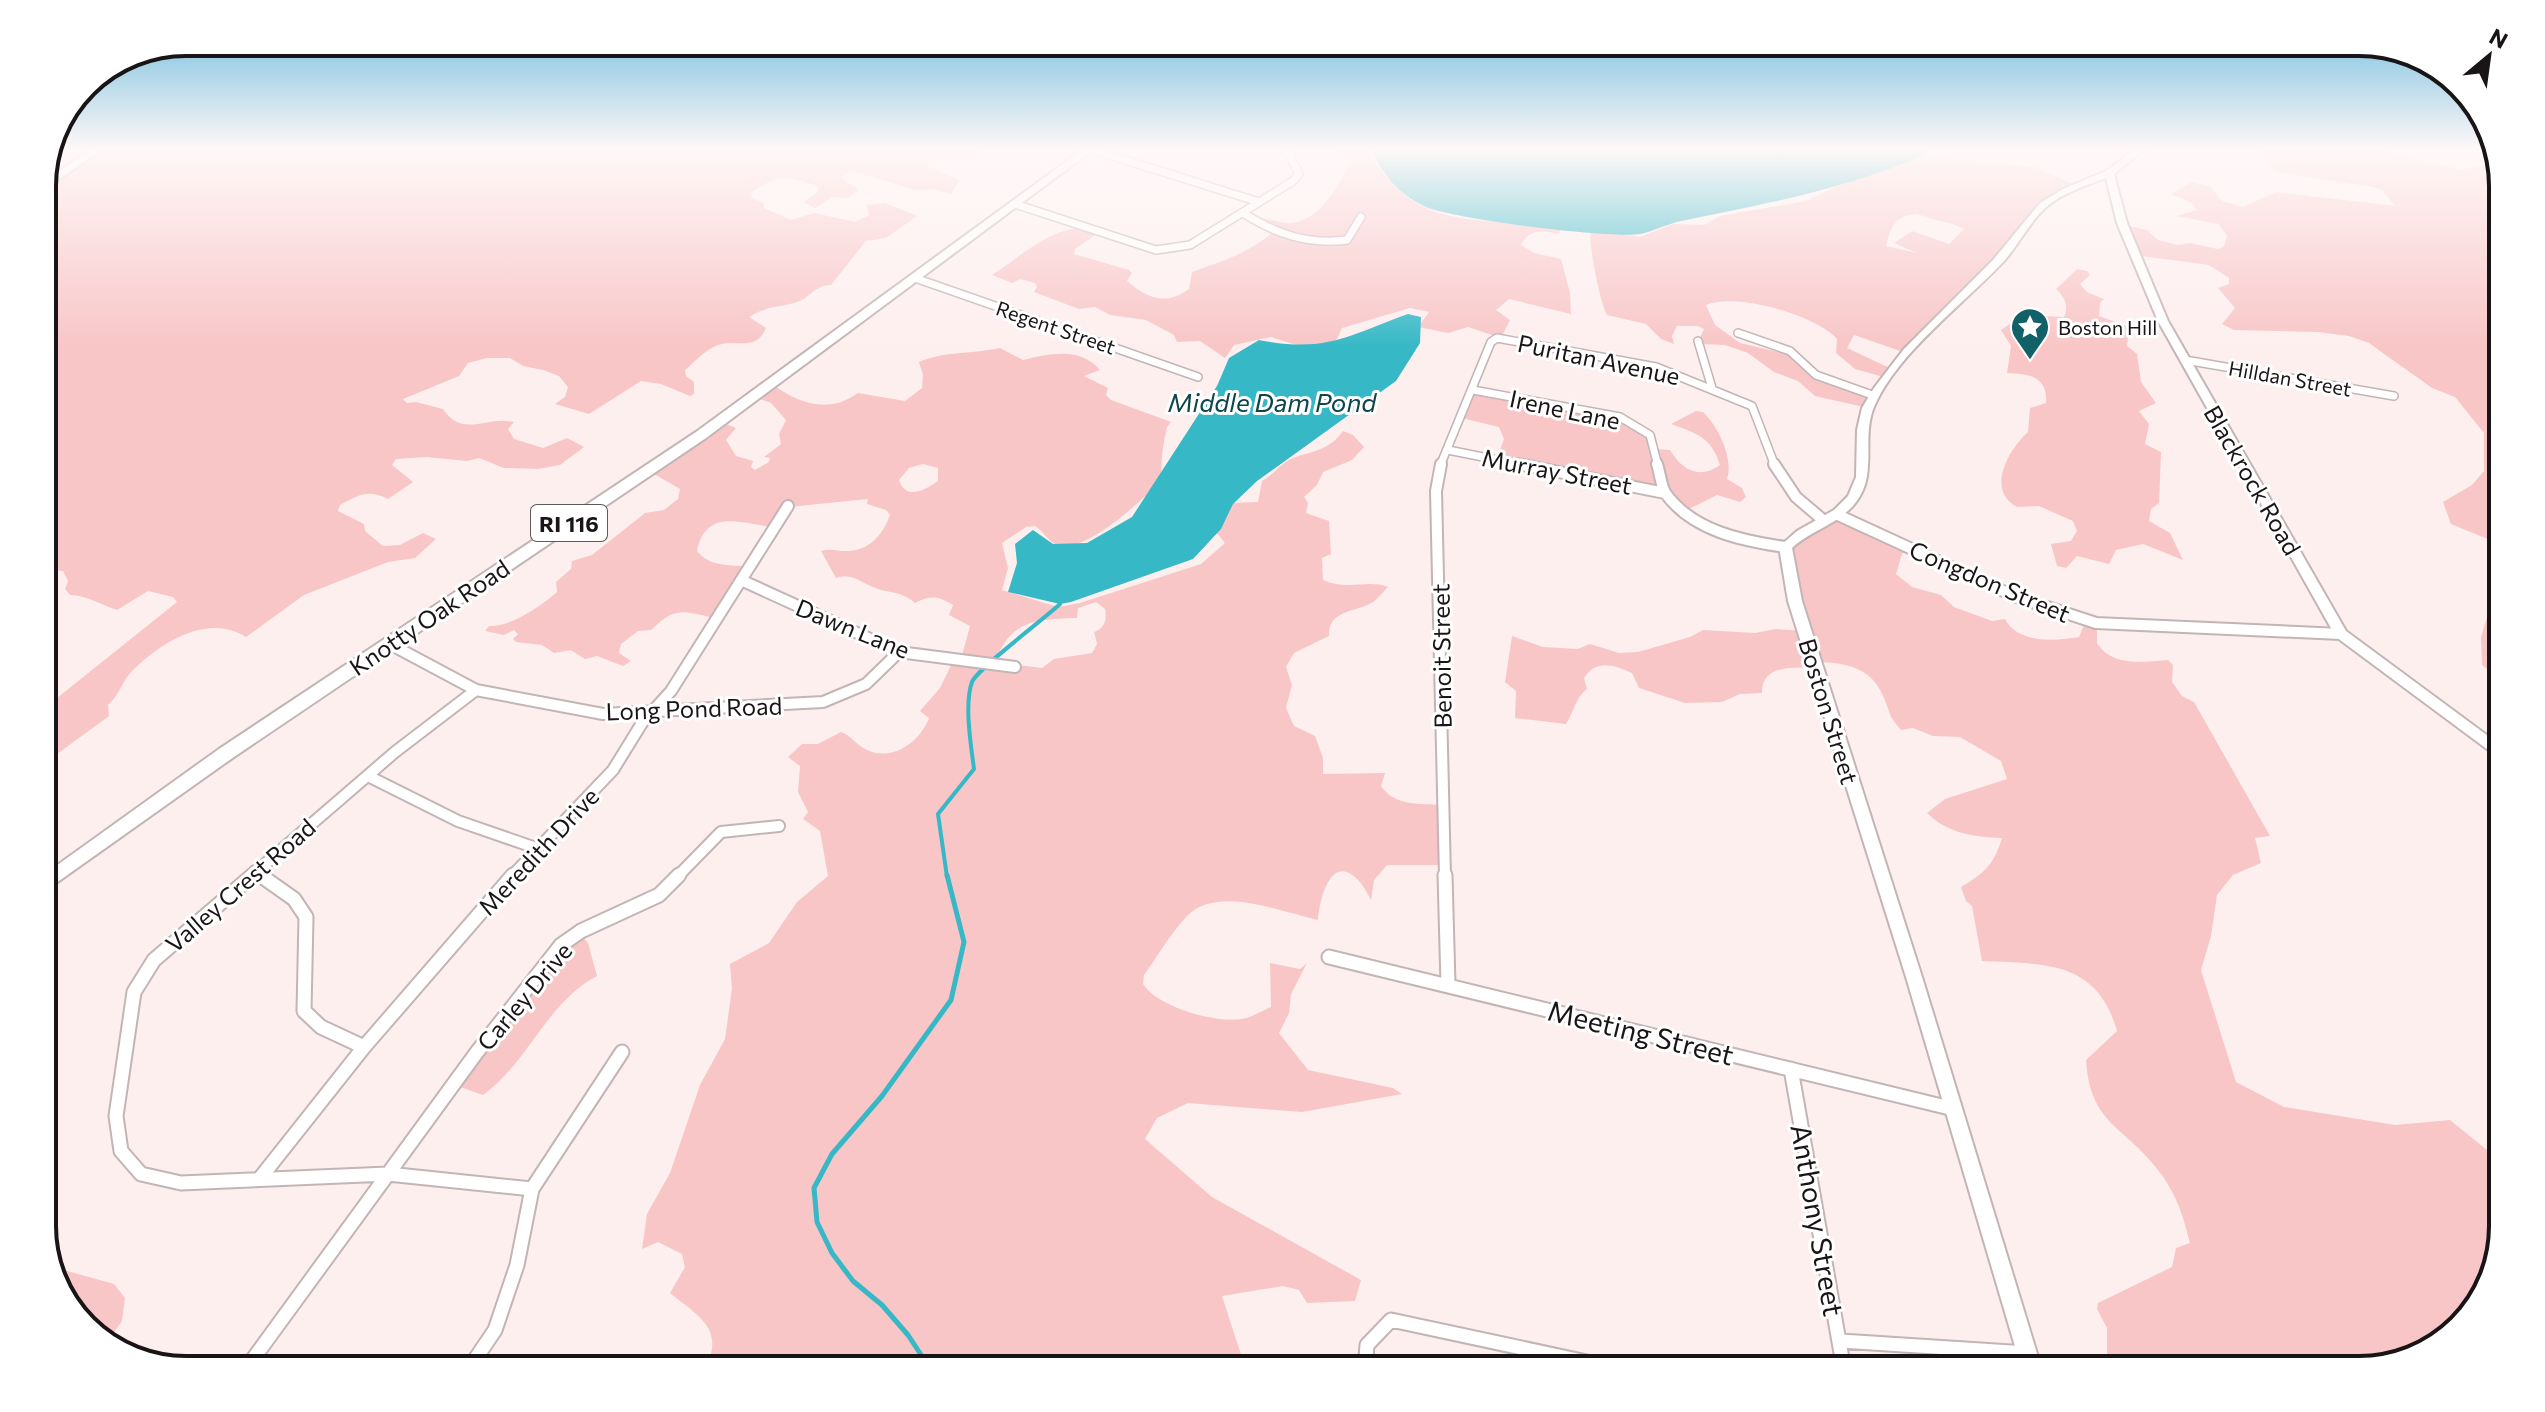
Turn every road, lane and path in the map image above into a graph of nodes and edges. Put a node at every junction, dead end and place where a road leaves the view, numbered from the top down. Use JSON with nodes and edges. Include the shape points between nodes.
{"nodes":[{"id":1,"x":999,"y":216,"type":"edge"},
{"id":2,"x":1051,"y":216,"type":"edge"},
{"id":3,"x":1238,"y":216,"type":"edge"},
{"id":4,"x":1248,"y":216,"type":"edge"},
{"id":5,"x":2034,"y":216,"type":"edge"},
{"id":6,"x":2122,"y":216,"type":"edge"},
{"id":7,"x":1361,"y":217,"type":"dead end"},
{"id":8,"x":915,"y":278,"type":"junction"},
{"id":9,"x":1738,"y":333,"type":"dead end"},
{"id":10,"x":1493,"y":340,"type":"joint"},
{"id":11,"x":1698,"y":341,"type":"dead end"},
{"id":12,"x":2185,"y":360,"type":"junction"},
{"id":13,"x":1198,"y":377,"type":"dead end"},
{"id":14,"x":1712,"y":388,"type":"junction"},
{"id":15,"x":1473,"y":390,"type":"junction"},
{"id":16,"x":1875,"y":396,"type":"junction"},
{"id":17,"x":2394,"y":396,"type":"dead end"},
{"id":18,"x":1448,"y":450,"type":"junction"},
{"id":19,"x":1665,"y":493,"type":"junction"},
{"id":20,"x":788,"y":506,"type":"dead end"},
{"id":21,"x":1838,"y":515,"type":"junction"},
{"id":22,"x":1823,"y":520,"type":"junction"},
{"id":23,"x":1785,"y":547,"type":"junction"},
{"id":24,"x":743,"y":581,"type":"junction"},
{"id":25,"x":2341,"y":634,"type":"junction"},
{"id":26,"x":388,"y":643,"type":"junction"},
{"id":27,"x":899,"y":652,"type":"junction"},
{"id":28,"x":1015,"y":667,"type":"dead end"},
{"id":29,"x":476,"y":690,"type":"junction"},
{"id":30,"x":652,"y":713,"type":"junction"},
{"id":31,"x":2489,"y":745,"type":"edge"},
{"id":32,"x":368,"y":776,"type":"junction"},
{"id":33,"x":779,"y":826,"type":"dead end"},
{"id":34,"x":536,"y":848,"type":"junction"},
{"id":35,"x":255,"y":871,"type":"junction"},
{"id":36,"x":56,"y":876,"type":"edge"},
{"id":37,"x":1329,"y":957,"type":"dead end"},
{"id":38,"x":1448,"y":984,"type":"junction"},
{"id":39,"x":364,"y":1047,"type":"junction"},
{"id":40,"x":622,"y":1052,"type":"dead end"},
{"id":41,"x":1791,"y":1069,"type":"junction"},
{"id":42,"x":1954,"y":1109,"type":"junction"},
{"id":43,"x":388,"y":1174,"type":"junction"},
{"id":44,"x":261,"y":1177,"type":"junction"},
{"id":45,"x":532,"y":1189,"type":"junction"},
{"id":46,"x":1841,"y":1341,"type":"junction"},
{"id":47,"x":2027,"y":1353,"type":"junction"},
{"id":48,"x":255,"y":1356,"type":"edge"},
{"id":49,"x":477,"y":1356,"type":"edge"},
{"id":50,"x":1366,"y":1356,"type":"edge"},
{"id":51,"x":1559,"y":1356,"type":"edge"},
{"id":52,"x":1843,"y":1356,"type":"edge"},
{"id":53,"x":2028,"y":1356,"type":"edge"}],
"edges":[{"from":1,"to":8,"type":"main road","name":"Knotty Oak Road","number":"RI 116"},
{"from":2,"to":3,"type":"street","via":[[1156,250],[1190,245]]},
{"from":4,"to":7,"type":"street","via":[[1282,235],[1313,242],[1347,240]]},
{"from":5,"to":16,"type":"street"},
{"from":6,"to":12,"type":"street","name":"Blackrock Road","via":[[2163,321]]},
{"from":8,"to":13,"type":"street","name":"Regent Street"},
{"from":8,"to":26,"type":"main road","name":"Knotty Oak Road","number":"RI 116","via":[[701,435]]},
{"from":9,"to":16,"type":"street","via":[[1790,351],[1816,375]]},
{"from":10,"to":14,"type":"street","name":"Puritan Avenue","via":[[1656,367]]},
{"from":10,"to":15,"type":"street","name":"Benoit Street"},
{"from":11,"to":14,"type":"street"},
{"from":12,"to":17,"type":"street","name":"Hilldan Street"},
{"from":12,"to":25,"type":"street","name":"Blackrock Road"},
{"from":14,"to":22,"type":"street","name":"Puritan Avenue","via":[[1752,406],[1782,484]]},
{"from":15,"to":18,"type":"street","name":"Benoit Street"},
{"from":15,"to":19,"type":"street","name":"Irene Lane","via":[[1620,417],[1639,426],[1650,435]]},
{"from":16,"to":21,"type":"street","via":[[1867,410],[1859,488]]},
{"from":18,"to":19,"type":"street","name":"Murray Street"},
{"from":18,"to":38,"type":"street","name":"Benoit Street","via":[[1438,471],[1436,494]]},
{"from":19,"to":23,"type":"street","via":[[1706,527],[1745,541]]},
{"from":20,"to":24,"type":"street","name":"Meredith Drive"},
{"from":21,"to":22,"type":"street"},
{"from":21,"to":25,"type":"street","name":"Congdon Street","via":[[2014,596],[2096,623]]},
{"from":22,"to":23,"type":"street"},
{"from":23,"to":42,"type":"street","name":"Boston Street","via":[[1795,601]]},
{"from":24,"to":27,"type":"street","name":"Dawn Lane"},
{"from":24,"to":30,"type":"street","name":"Meredith Drive"},
{"from":25,"to":31,"type":"street","name":"Blackrock Road"},
{"from":26,"to":29,"type":"street","name":"Long Pond Road"},
{"from":26,"to":36,"type":"main road","name":"Knotty Oak Road","number":"RI 116"},
{"from":27,"to":28,"type":"street","name":"Dawn Lane"},
{"from":27,"to":30,"type":"street","name":"Long Pond Road","via":[[882,675],[854,693],[823,702]]},
{"from":29,"to":30,"type":"street","name":"Long Pond Road","via":[[603,714]]},
{"from":29,"to":32,"type":"street","name":"Valley Crest Road"},
{"from":30,"to":34,"type":"street","name":"Meredith Drive","via":[[613,770],[560,830]]},
{"from":32,"to":34,"type":"street","via":[[458,821]]},
{"from":32,"to":35,"type":"street","name":"Valley Crest Road"},
{"from":33,"to":43,"type":"street","name":"Carley Drive","via":[[721,832],[659,895],[561,945]]},
{"from":34,"to":39,"type":"street","name":"Meredith Drive"},
{"from":35,"to":39,"type":"street","via":[[294,899],[306,917],[304,1011],[321,1027]]},
{"from":35,"to":44,"type":"street","name":"Valley Crest Road","via":[[162,951],[134,992],[116,1116],[121,1151],[141,1174],[181,1183]]},
{"from":37,"to":38,"type":"street","name":"Meeting Street"},
{"from":38,"to":41,"type":"street","name":"Meeting Street"},
{"from":39,"to":44,"type":"street","name":"Meredith Drive"},
{"from":40,"to":45,"type":"street"},
{"from":41,"to":42,"type":"street","name":"Meeting Street"},
{"from":41,"to":46,"type":"street","name":"Anthony Street"},
{"from":42,"to":47,"type":"street","name":"Boston Street"},
{"from":43,"to":44,"type":"street","name":"Valley Crest Road"},
{"from":43,"to":45,"type":"street","name":"Valley Crest Road"},
{"from":43,"to":48,"type":"street","name":"Carley Drive"},
{"from":45,"to":49,"type":"street","via":[[517,1265],[495,1330]]},
{"from":46,"to":47,"type":"street"},
{"from":46,"to":52,"type":"street","name":"Anthony Street"},
{"from":47,"to":53,"type":"street","name":"Boston Street"},
{"from":50,"to":51,"type":"street","via":[[1367,1345],[1391,1320]]}]}
